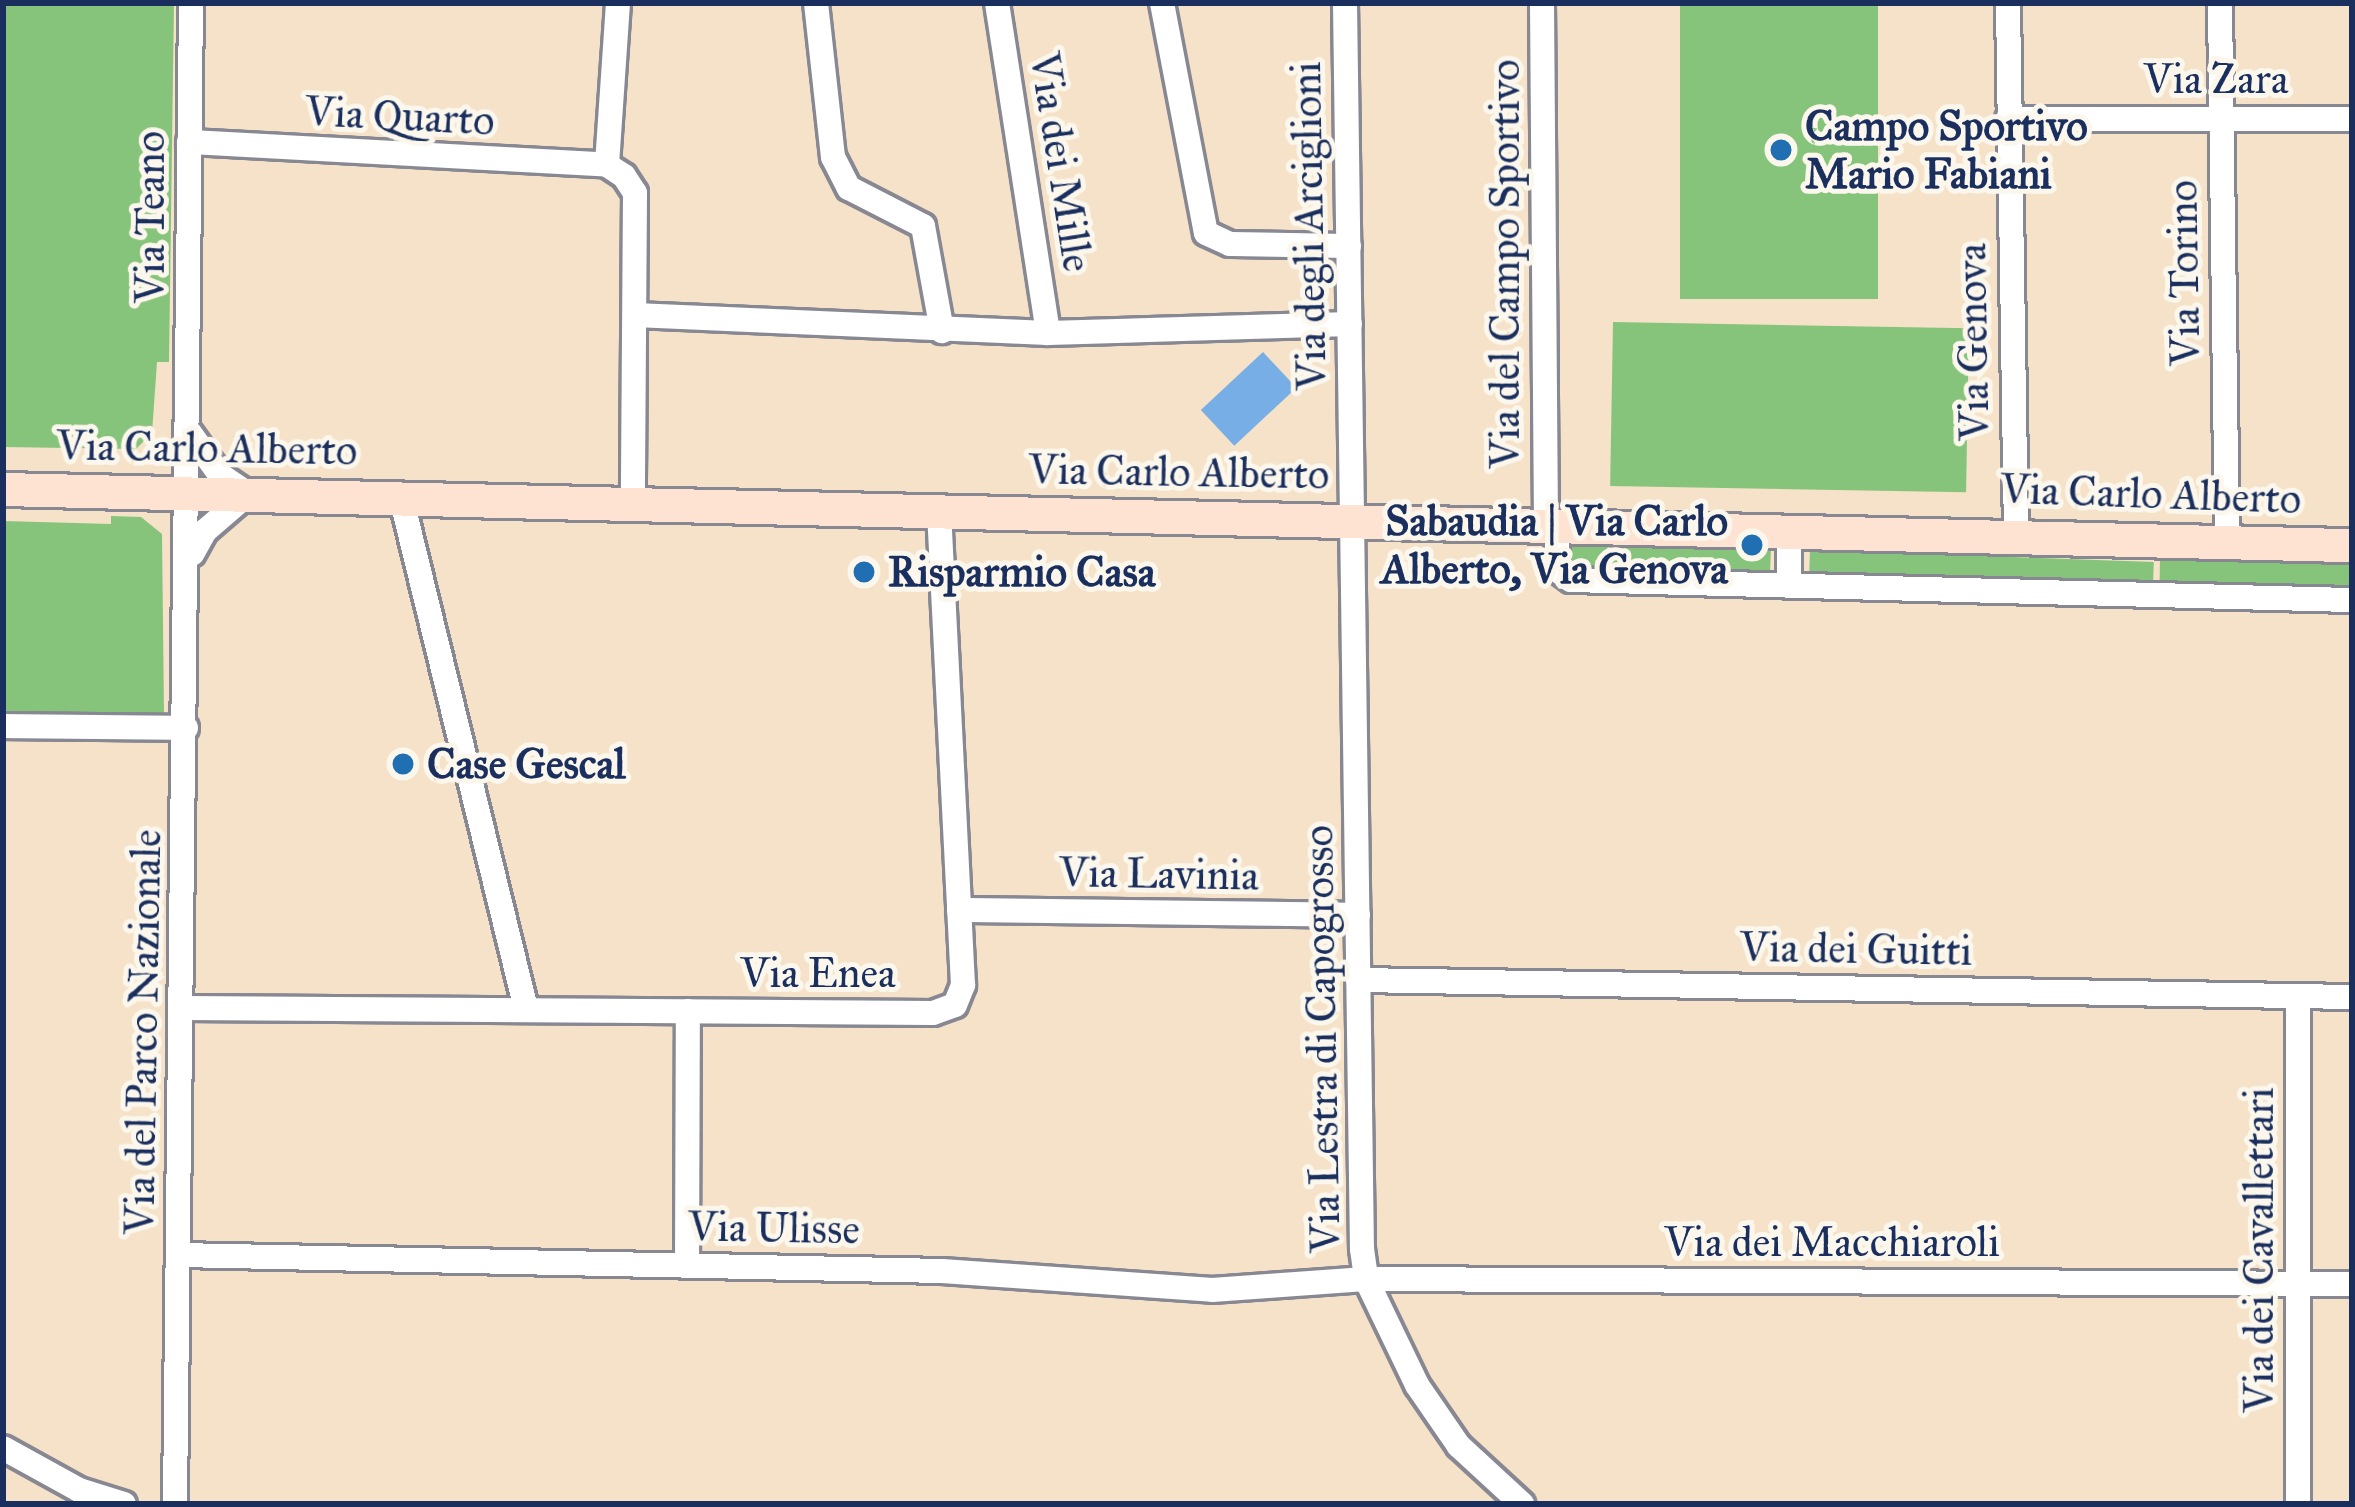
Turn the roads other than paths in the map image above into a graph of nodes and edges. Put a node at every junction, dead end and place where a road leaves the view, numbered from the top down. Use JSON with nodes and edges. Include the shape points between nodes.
{"nodes":[{"id":1,"x":191,"y":3,"type":"edge"},
{"id":2,"x":618,"y":3,"type":"edge"},
{"id":3,"x":815,"y":3,"type":"edge"},
{"id":4,"x":997,"y":3,"type":"edge"},
{"id":5,"x":1162,"y":3,"type":"edge"},
{"id":6,"x":1345,"y":3,"type":"edge"},
{"id":7,"x":1542,"y":3,"type":"edge"},
{"id":8,"x":2008,"y":3,"type":"edge"},
{"id":9,"x":2220,"y":3,"type":"edge"},
{"id":10,"x":2221,"y":117,"type":"junction"},
{"id":11,"x":2008,"y":119,"type":"junction"},
{"id":12,"x":2352,"y":119,"type":"edge"},
{"id":13,"x":189,"y":142,"type":"junction"},
{"id":14,"x":607,"y":165,"type":"junction"},
{"id":15,"x":1348,"y":246,"type":"junction"},
{"id":16,"x":635,"y":315,"type":"junction"},
{"id":17,"x":1350,"y":324,"type":"junction"},
{"id":18,"x":941,"y":331,"type":"junction"},
{"id":19,"x":1048,"y":333,"type":"junction"},
{"id":20,"x":188,"y":431,"type":"junction"},
{"id":21,"x":3,"y":489,"type":"edge"},
{"id":22,"x":189,"y":492,"type":"junction"},
{"id":23,"x":248,"y":494,"type":"junction"},
{"id":24,"x":401,"y":497,"type":"junction"},
{"id":25,"x":633,"y":502,"type":"junction"},
{"id":26,"x":939,"y":511,"type":"junction"},
{"id":27,"x":1352,"y":521,"type":"junction"},
{"id":28,"x":1552,"y":525,"type":"junction"},
{"id":29,"x":1789,"y":530,"type":"junction"},
{"id":30,"x":2016,"y":535,"type":"junction"},
{"id":31,"x":2227,"y":542,"type":"junction"},
{"id":32,"x":2352,"y":545,"type":"edge"},
{"id":33,"x":189,"y":560,"type":"junction"},
{"id":34,"x":1789,"y":586,"type":"junction"},
{"id":35,"x":2352,"y":600,"type":"edge"},
{"id":36,"x":3,"y":726,"type":"edge"},
{"id":37,"x":186,"y":728,"type":"junction"},
{"id":38,"x":959,"y":910,"type":"junction"},
{"id":39,"x":1358,"y":915,"type":"junction"},
{"id":40,"x":1358,"y":980,"type":"junction"},
{"id":41,"x":2298,"y":996,"type":"junction"},
{"id":42,"x":2352,"y":997,"type":"edge"},
{"id":43,"x":182,"y":1008,"type":"junction"},
{"id":44,"x":526,"y":1010,"type":"junction"},
{"id":45,"x":688,"y":1011,"type":"junction"},
{"id":46,"x":179,"y":1255,"type":"junction"},
{"id":47,"x":687,"y":1265,"type":"junction"},
{"id":48,"x":1366,"y":1279,"type":"junction"},
{"id":49,"x":2298,"y":1283,"type":"junction"},
{"id":50,"x":2352,"y":1284,"type":"edge"},
{"id":51,"x":3,"y":1448,"type":"edge"},
{"id":52,"x":124,"y":1504,"type":"edge"},
{"id":53,"x":175,"y":1504,"type":"edge"},
{"id":54,"x":1522,"y":1504,"type":"edge"},
{"id":55,"x":2298,"y":1504,"type":"edge"}],
"edges":[{"from":1,"to":13,"type":"street","name":"Via Teano"},
{"from":2,"to":14,"type":"street"},
{"from":3,"to":18,"type":"street","via":[[833,157],[849,188],[923,226]]},
{"from":4,"to":19,"type":"street","name":"Via dei Mille"},
{"from":5,"to":15,"type":"street","via":[[1206,233],[1230,244]]},
{"from":6,"to":15,"type":"street","name":"Via degli Arciglioni"},
{"from":7,"to":28,"type":"street","name":"Via del Campo Sportivo"},
{"from":8,"to":11,"type":"street","name":"Via Genova"},
{"from":9,"to":10,"type":"street","name":"Via Torino"},
{"from":10,"to":11,"type":"street","name":"Via Zara"},
{"from":10,"to":12,"type":"street","name":"Via Zara"},
{"from":10,"to":31,"type":"street","name":"Via Torino"},
{"from":11,"to":30,"type":"street","name":"Via Genova"},
{"from":13,"to":14,"type":"street","name":"Via Quarto"},
{"from":13,"to":20,"type":"street","name":"Via Teano"},
{"from":14,"to":16,"type":"street","via":[[635,193]]},
{"from":15,"to":17,"type":"street","name":"Via degli Arciglioni"},
{"from":16,"to":18,"type":"street"},
{"from":16,"to":25,"type":"street"},
{"from":17,"to":19,"type":"street"},
{"from":17,"to":27,"type":"street","name":"Via degli Arciglioni"},
{"from":18,"to":19,"type":"street"},
{"from":20,"to":22,"type":"street","name":"Via Teano"},
{"from":20,"to":23,"type":"street","via":[[220,475]]},
{"from":21,"to":22,"type":"street","name":"Via Carlo Alberto"},
{"from":22,"to":23,"type":"street","name":"Via Carlo Alberto"},
{"from":22,"to":33,"type":"street","name":"Via del Parco Nazionale"},
{"from":23,"to":24,"type":"street","name":"Via Carlo Alberto"},
{"from":23,"to":33,"type":"street","via":[[205,531]]},
{"from":24,"to":25,"type":"street","name":"Via Carlo Alberto"},
{"from":24,"to":44,"type":"street"},
{"from":25,"to":26,"type":"street","name":"Via Carlo Alberto"},
{"from":26,"to":27,"type":"street","name":"Via Carlo Alberto"},
{"from":26,"to":38,"type":"street","name":"Via Enea"},
{"from":27,"to":28,"type":"street","name":"Via Carlo Alberto"},
{"from":27,"to":39,"type":"street","name":"Via Lestra di Capogrosso"},
{"from":28,"to":29,"type":"street","name":"Via Carlo Alberto"},
{"from":28,"to":34,"type":"street","name":"Via del Campo Sportivo","via":[[1565,579]]},
{"from":29,"to":30,"type":"street","name":"Via Carlo Alberto"},
{"from":29,"to":34,"type":"street"},
{"from":30,"to":31,"type":"street","name":"Via Carlo Alberto"},
{"from":31,"to":32,"type":"street","name":"Via Carlo Alberto"},
{"from":33,"to":37,"type":"street","name":"Via del Parco Nazionale"},
{"from":34,"to":35,"type":"street"},
{"from":36,"to":37,"type":"street"},
{"from":37,"to":43,"type":"street","name":"Via del Parco Nazionale"},
{"from":38,"to":39,"type":"street","name":"Via Lavinia"},
{"from":38,"to":45,"type":"street","name":"Via Enea","via":[[962,992],[946,1010]]},
{"from":39,"to":40,"type":"street","name":"Via Lestra di Capogrosso"},
{"from":40,"to":41,"type":"street","name":"Via dei Guitti"},
{"from":40,"to":48,"type":"street","name":"Via Lestra di Capogrosso"},
{"from":41,"to":42,"type":"street","name":"Via dei Guitti"},
{"from":41,"to":49,"type":"street","name":"Via dei Cavallettari"},
{"from":43,"to":44,"type":"street","name":"Via Enea"},
{"from":43,"to":46,"type":"street","name":"Via del Parco Nazionale"},
{"from":44,"to":45,"type":"street","name":"Via Enea"},
{"from":45,"to":47,"type":"street"},
{"from":46,"to":47,"type":"street","name":"Via Ulisse"},
{"from":46,"to":53,"type":"street","name":"Via del Parco Nazionale"},
{"from":47,"to":48,"type":"street","name":"Via Ulisse","via":[[942,1271],[1212,1290]]},
{"from":48,"to":49,"type":"street","name":"Via dei Macchiaroli"},
{"from":48,"to":54,"type":"street","name":"Via Lestra di Capogrosso","via":[[1438,1417]]},
{"from":49,"to":50,"type":"street","name":"Via dei Macchiaroli"},
{"from":49,"to":55,"type":"street","name":"Via dei Cavallettari"},
{"from":51,"to":52,"type":"street","via":[[79,1490]]}]}
